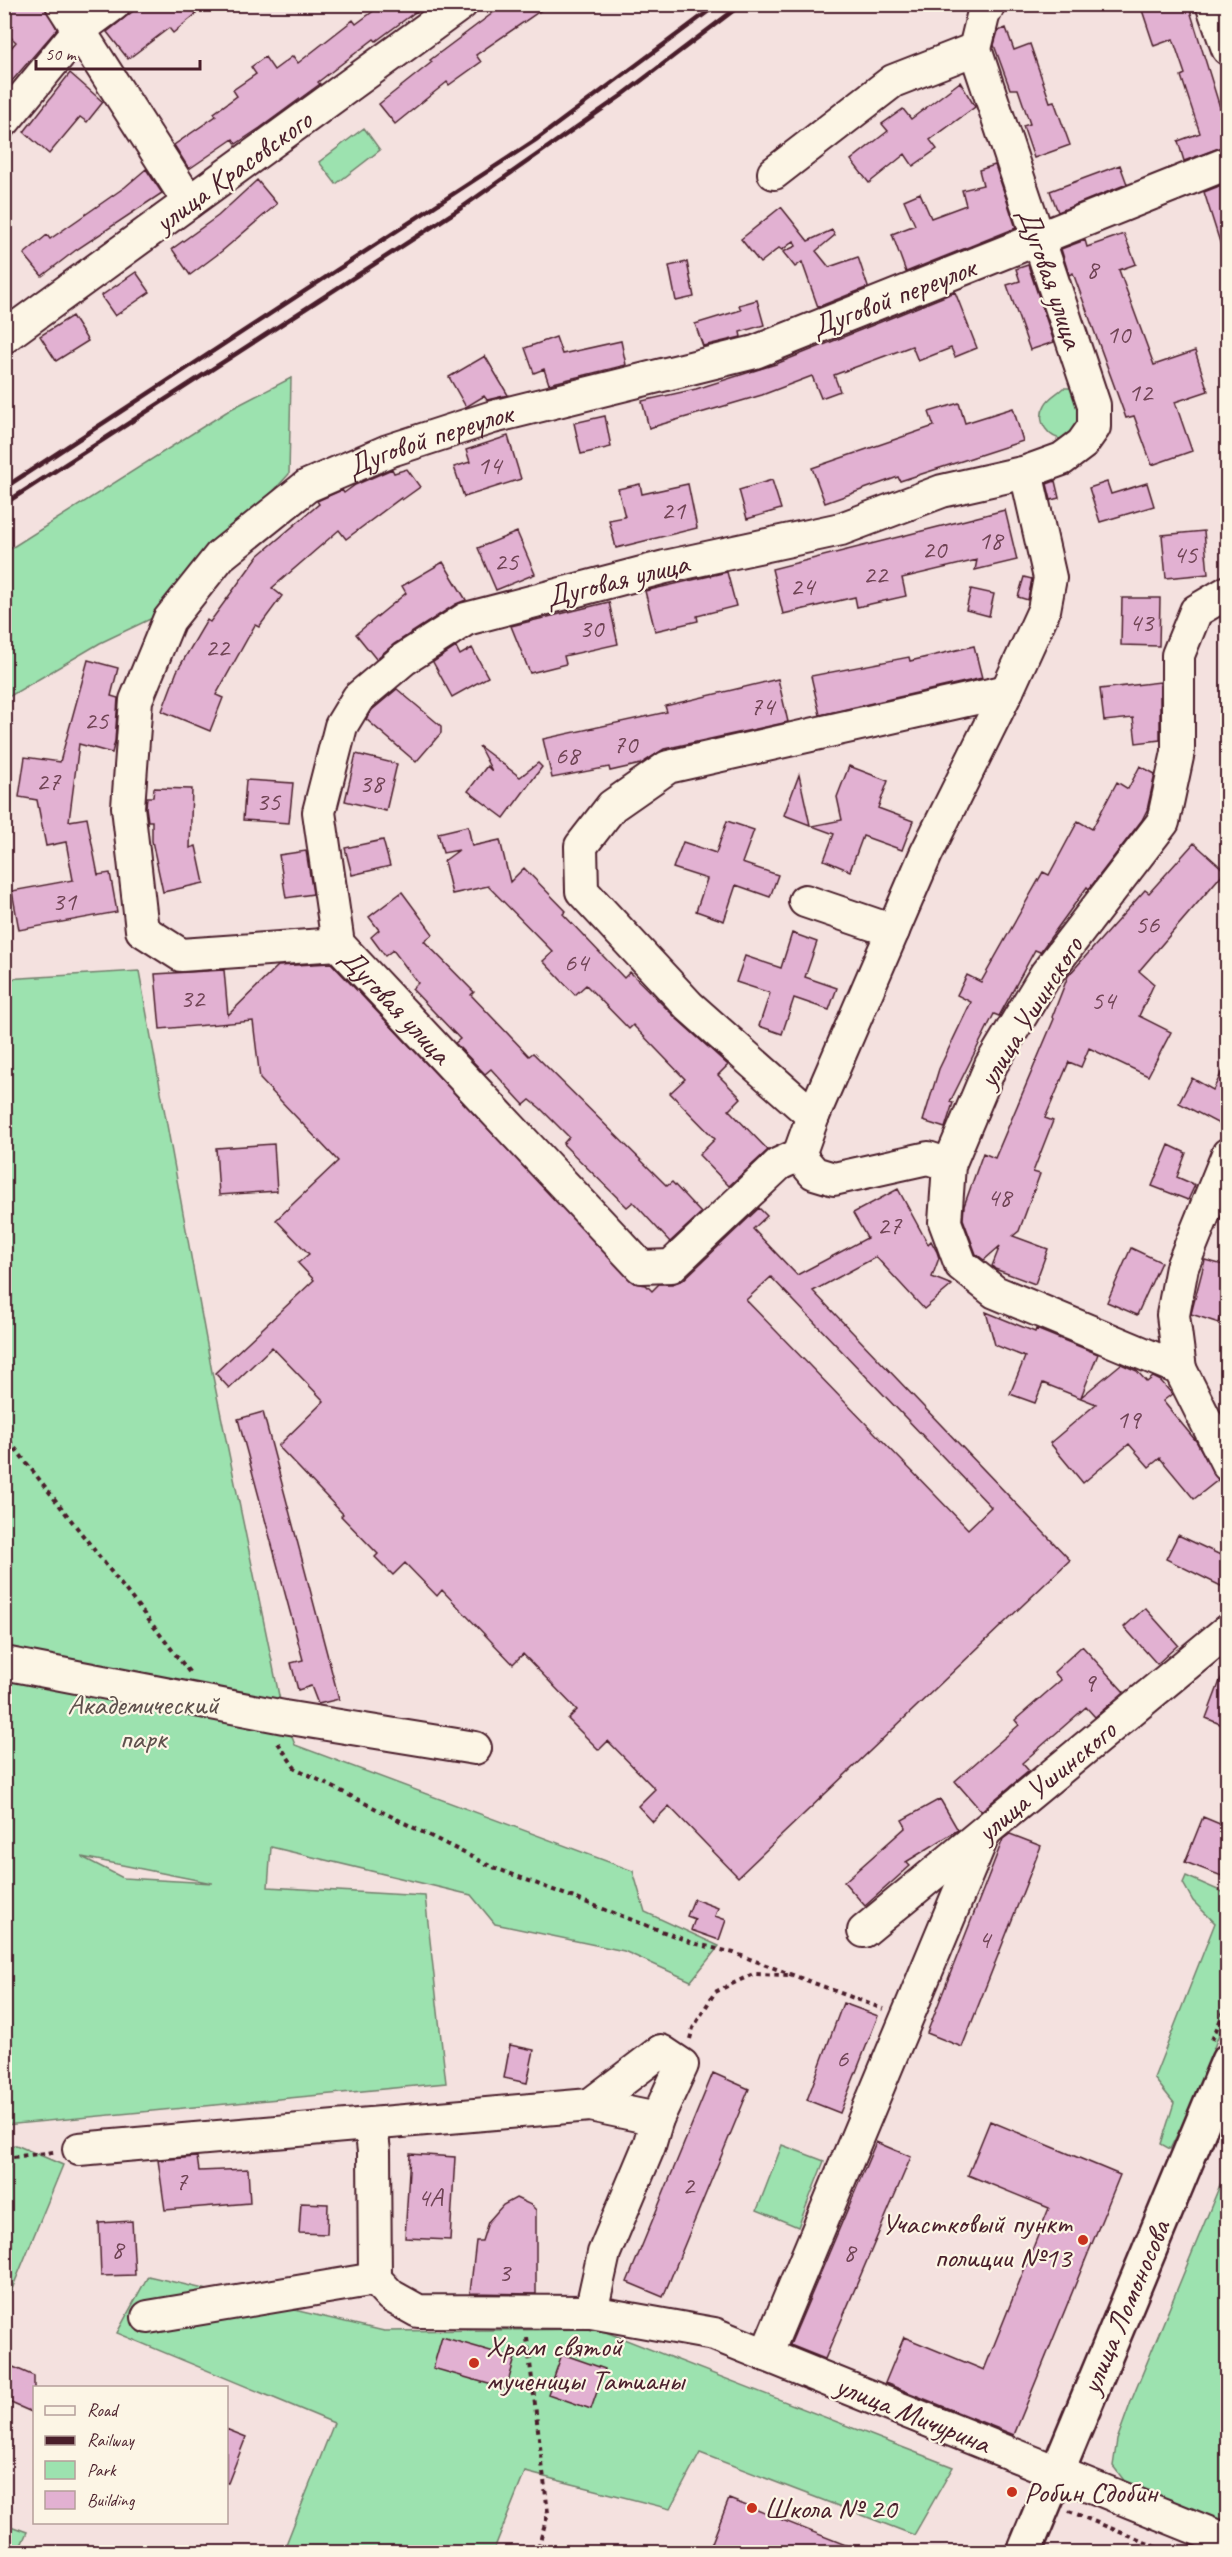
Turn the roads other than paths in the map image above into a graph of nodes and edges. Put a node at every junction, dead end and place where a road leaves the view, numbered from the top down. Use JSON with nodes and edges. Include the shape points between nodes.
{"nodes":[{"id":1,"x":114,"y":4,"type":"edge"},
{"id":2,"x":461,"y":4,"type":"edge"},
{"id":3,"x":989,"y":4,"type":"edge"},
{"id":4,"x":1212,"y":4,"type":"edge"},
{"id":5,"x":71,"y":17,"type":"edge"},
{"id":6,"x":975,"y":49,"type":"junction"},
{"id":7,"x":1227,"y":49,"type":"edge"},
{"id":8,"x":4,"y":121,"type":"edge"},
{"id":9,"x":1227,"y":163,"type":"edge"},
{"id":10,"x":774,"y":173,"type":"dead end"},
{"id":11,"x":189,"y":202,"type":"junction"},
{"id":12,"x":1037,"y":240,"type":"junction"},
{"id":13,"x":4,"y":337,"type":"edge"},
{"id":14,"x":1026,"y":472,"type":"junction"},
{"id":15,"x":1227,"y":592,"type":"edge"},
{"id":16,"x":1007,"y":691,"type":"junction"},
{"id":17,"x":804,"y":901,"type":"dead end"},
{"id":18,"x":893,"y":931,"type":"junction"},
{"id":19,"x":338,"y":944,"type":"junction"},
{"id":20,"x":813,"y":1116,"type":"junction"},
{"id":21,"x":1227,"y":1154,"type":"edge"},
{"id":22,"x":800,"y":1155,"type":"junction"},
{"id":23,"x":949,"y":1165,"type":"junction"},
{"id":24,"x":1180,"y":1369,"type":"junction"},
{"id":25,"x":1227,"y":1465,"type":"edge"},
{"id":26,"x":1227,"y":1630,"type":"edge"},
{"id":27,"x":4,"y":1663,"type":"edge"},
{"id":28,"x":475,"y":1748,"type":"dead end"},
{"id":29,"x":984,"y":1833,"type":"junction"},
{"id":30,"x":864,"y":1931,"type":"dead end"},
{"id":31,"x":1227,"y":2061,"type":"edge"},
{"id":32,"x":590,"y":2105,"type":"junction"},
{"id":33,"x":657,"y":2119,"type":"junction"},
{"id":34,"x":371,"y":2125,"type":"junction"},
{"id":35,"x":79,"y":2149,"type":"road end"},
{"id":36,"x":375,"y":2279,"type":"junction"},
{"id":37,"x":591,"y":2312,"type":"junction"},
{"id":38,"x":148,"y":2317,"type":"dead end"},
{"id":39,"x":766,"y":2355,"type":"junction"},
{"id":40,"x":1050,"y":2486,"type":"junction"},
{"id":41,"x":1227,"y":2541,"type":"edge"},
{"id":42,"x":1024,"y":2553,"type":"edge"}],
"edges":[{"from":1,"to":5,"type":"street"},
{"from":2,"to":11,"type":"street","name":"улица Красовского"},
{"from":3,"to":6,"type":"street"},
{"from":4,"to":7,"type":"street"},
{"from":5,"to":8,"type":"street"},
{"from":5,"to":11,"type":"street"},
{"from":6,"to":10,"type":"street","via":[[893,81]]},
{"from":6,"to":12,"type":"street","name":"Дуговая улица"},
{"from":9,"to":12,"type":"street","name":"Дуговой переулок"},
{"from":11,"to":13,"type":"street","name":"улица Красовского"},
{"from":12,"to":14,"type":"street","name":"Дуговая улица","via":[[1094,405],[1094,428],[1082,444],[1062,459]]},
{"from":12,"to":19,"type":"street","name":"Дуговой переулок","via":[[754,352],[492,417],[388,451],[307,486],[220,556],[169,620],[136,700],[128,807],[141,930],[181,955]]},
{"from":14,"to":16,"type":"street","via":[[1050,578],[1044,610]]},
{"from":14,"to":19,"type":"street","name":"Дуговая улица","via":[[942,491],[842,529],[665,567],[466,619],[404,659],[358,698],[341,726],[319,812]]},
{"from":15,"to":23,"type":"street","name":"улица Ушинского","via":[[1196,612],[1178,656],[1178,752],[1163,822],[1046,974],[991,1065]]},
{"from":16,"to":18,"type":"street","via":[[926,854]]},
{"from":16,"to":20,"type":"street","via":[[668,767],[612,806],[580,846],[582,891],[690,1006]]},
{"from":17,"to":18,"type":"street"},
{"from":18,"to":20,"type":"street"},
{"from":19,"to":22,"type":"street","name":"Дуговая улица","via":[[641,1268],[671,1266],[779,1164]]},
{"from":20,"to":22,"type":"street"},
{"from":21,"to":24,"type":"street","via":[[1182,1267],[1173,1315]]},
{"from":22,"to":23,"type":"street","via":[[814,1173],[834,1179],[928,1158]]},
{"from":23,"to":24,"type":"street","name":"улица Ушинского","via":[[945,1222],[962,1265],[995,1292]]},
{"from":24,"to":25,"type":"street"},
{"from":26,"to":29,"type":"street","name":"улица Ушинского"},
{"from":27,"to":28,"type":"street","via":[[258,1712]]},
{"from":29,"to":30,"type":"street","name":"улица Ушинского"},
{"from":29,"to":39,"type":"street"},
{"from":31,"to":40,"type":"main road","name":"улица Ломоносова"},
{"from":32,"to":33,"type":"street"},
{"from":32,"to":33,"type":"street","via":[[660,2051],[682,2065]]},
{"from":32,"to":34,"type":"street"},
{"from":33,"to":37,"type":"street","via":[[604,2253]]},
{"from":34,"to":35,"type":"street"},
{"from":34,"to":36,"type":"street"},
{"from":36,"to":37,"type":"street","name":"улица Мичурина","via":[[391,2296],[418,2312]]},
{"from":36,"to":38,"type":"street"},
{"from":37,"to":39,"type":"street","name":"улица Мичурина","via":[[714,2334]]},
{"from":39,"to":40,"type":"street","name":"улица Мичурина"},
{"from":40,"to":41,"type":"street","name":"улица Мичурина"},
{"from":40,"to":42,"type":"main road","name":"улица Ломоносова"}]}
